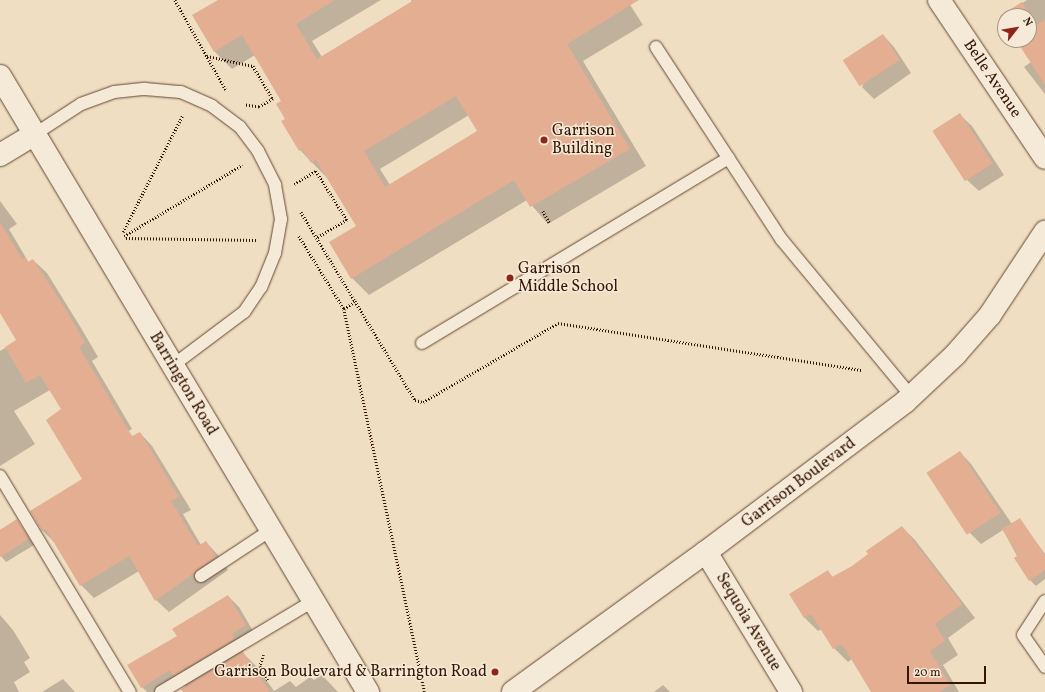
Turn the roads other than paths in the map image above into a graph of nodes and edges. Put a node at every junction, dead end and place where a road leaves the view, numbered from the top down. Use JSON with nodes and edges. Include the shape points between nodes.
{"nodes":[{"id":1,"x":939,"y":0,"type":"edge"},
{"id":2,"x":656,"y":47,"type":"dead end"},
{"id":3,"x":0,"y":76,"type":"edge"},
{"id":4,"x":35,"y":134,"type":"junction"},
{"id":5,"x":0,"y":155,"type":"edge"},
{"id":6,"x":728,"y":158,"type":"junction"},
{"id":7,"x":1045,"y":158,"type":"edge"},
{"id":8,"x":1042,"y":248,"type":"edge"},
{"id":9,"x":422,"y":343,"type":"dead end"},
{"id":10,"x":172,"y":366,"type":"junction"},
{"id":11,"x":911,"y":396,"type":"junction"},
{"id":12,"x":0,"y":476,"type":"edge"},
{"id":13,"x":271,"y":530,"type":"junction"},
{"id":14,"x":706,"y":552,"type":"junction"},
{"id":15,"x":201,"y":576,"type":"dead end"},
{"id":16,"x":313,"y":601,"type":"junction"},
{"id":17,"x":1045,"y":601,"type":"edge"},
{"id":18,"x":1045,"y":667,"type":"edge"},
{"id":19,"x":130,"y":692,"type":"edge"},
{"id":20,"x":161,"y":692,"type":"edge"},
{"id":21,"x":368,"y":692,"type":"edge"},
{"id":22,"x":513,"y":692,"type":"edge"},
{"id":23,"x":791,"y":692,"type":"edge"}],
"edges":[{"from":1,"to":7,"type":"street","name":"Belle Avenue"},
{"from":2,"to":6,"type":"lane"},
{"from":3,"to":4,"type":"street","name":"Barrington Road"},
{"from":4,"to":5,"type":"street"},
{"from":4,"to":10,"type":"street","name":"Barrington Road"},
{"from":4,"to":10,"type":"lane","via":[[81,104],[114,92],[146,89],[181,92],[212,106],[240,127],[258,151],[275,185],[281,219],[275,253],[261,287],[244,312]]},
{"from":6,"to":9,"type":"lane"},
{"from":6,"to":11,"type":"lane","via":[[782,240]]},
{"from":8,"to":11,"type":"street","name":"Garrison Boulevard","via":[[956,355]]},
{"from":10,"to":13,"type":"street","name":"Barrington Road"},
{"from":11,"to":14,"type":"street","name":"Garrison Boulevard"},
{"from":12,"to":19,"type":"lane"},
{"from":13,"to":15,"type":"lane"},
{"from":13,"to":16,"type":"street","name":"Barrington Road"},
{"from":14,"to":22,"type":"street","name":"Garrison Boulevard"},
{"from":14,"to":23,"type":"street","name":"Sequoia Avenue"},
{"from":16,"to":20,"type":"lane"},
{"from":16,"to":21,"type":"street","name":"Barrington Road"},
{"from":17,"to":18,"type":"lane","via":[[1023,635]]}]}
